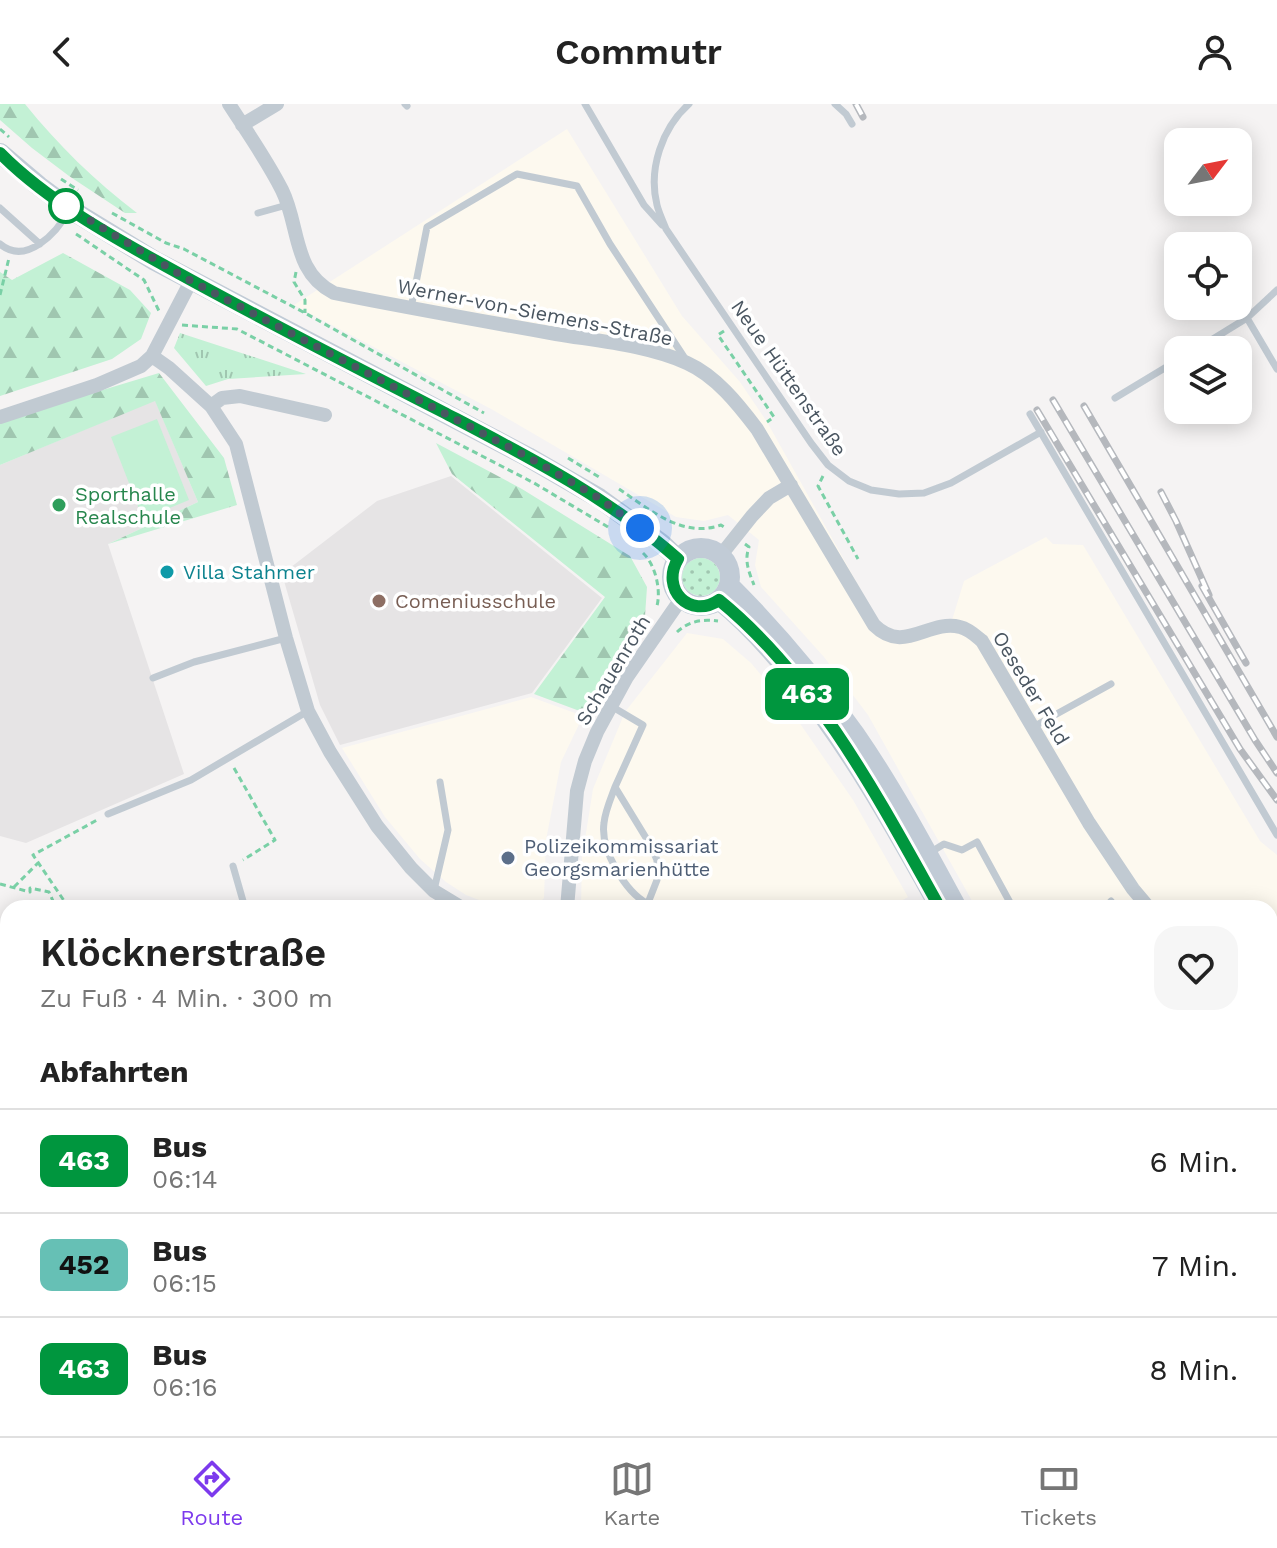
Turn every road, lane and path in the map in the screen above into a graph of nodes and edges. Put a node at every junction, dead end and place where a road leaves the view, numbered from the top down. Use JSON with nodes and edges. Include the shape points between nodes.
{"nodes":[{"id":1,"x":229,"y":104,"type":"edge"},
{"id":2,"x":277,"y":104,"type":"edge"},
{"id":3,"x":585,"y":104,"type":"edge"},
{"id":4,"x":689,"y":104,"type":"edge"},
{"id":5,"x":835,"y":104,"type":"edge"},
{"id":6,"x":852,"y":124,"type":"dead end"},
{"id":7,"x":242,"y":125,"type":"junction"},
{"id":8,"x":0,"y":153,"type":"edge"},
{"id":9,"x":287,"y":205,"type":"junction"},
{"id":10,"x":0,"y":208,"type":"edge"},
{"id":11,"x":112,"y":213,"type":"dead end"},
{"id":12,"x":258,"y":213,"type":"dead end"},
{"id":13,"x":66,"y":217,"type":"junction"},
{"id":14,"x":666,"y":229,"type":"junction"},
{"id":15,"x":0,"y":244,"type":"edge"},
{"id":16,"x":40,"y":244,"type":"junction"},
{"id":17,"x":306,"y":265,"type":"junction"},
{"id":18,"x":191,"y":281,"type":"junction"},
{"id":19,"x":1277,"y":290,"type":"edge"},
{"id":20,"x":411,"y":308,"type":"junction"},
{"id":21,"x":305,"y":313,"type":"junction"},
{"id":22,"x":1252,"y":313,"type":"edge"},
{"id":23,"x":1244,"y":320,"type":"edge"},
{"id":24,"x":1248,"y":320,"type":"edge"},
{"id":25,"x":171,"y":321,"type":"junction"},
{"id":26,"x":732,"y":326,"type":"junction"},
{"id":27,"x":1218,"y":336,"type":"edge"},
{"id":28,"x":152,"y":356,"type":"junction"},
{"id":29,"x":688,"y":363,"type":"junction"},
{"id":30,"x":1164,"y":368,"type":"edge"},
{"id":31,"x":1277,"y":369,"type":"edge"},
{"id":32,"x":1115,"y":398,"type":"dead end"},
{"id":33,"x":211,"y":406,"type":"junction"},
{"id":34,"x":485,"y":413,"type":"dead end"},
{"id":35,"x":1030,"y":414,"type":"dead end"},
{"id":36,"x":325,"y":415,"type":"dead end"},
{"id":37,"x":0,"y":417,"type":"edge"},
{"id":38,"x":757,"y":429,"type":"junction"},
{"id":39,"x":1041,"y":432,"type":"junction"},
{"id":40,"x":563,"y":456,"type":"dead end"},
{"id":41,"x":828,"y":465,"type":"junction"},
{"id":42,"x":601,"y":477,"type":"dead end"},
{"id":43,"x":613,"y":485,"type":"dead end"},
{"id":44,"x":791,"y":485,"type":"junction"},
{"id":45,"x":721,"y":525,"type":"dead end"},
{"id":46,"x":607,"y":527,"type":"dead end"},
{"id":47,"x":640,"y":550,"type":"dead end"},
{"id":48,"x":721,"y":555,"type":"junction"},
{"id":49,"x":678,"y":559,"type":"junction"},
{"id":50,"x":858,"y":559,"type":"dead end"},
{"id":51,"x":724,"y":592,"type":"junction"},
{"id":52,"x":681,"y":599,"type":"junction"},
{"id":53,"x":658,"y":603,"type":"dead end"},
{"id":54,"x":720,"y":621,"type":"dead end"},
{"id":55,"x":685,"y":624,"type":"dead end"},
{"id":56,"x":286,"y":638,"type":"junction"},
{"id":57,"x":153,"y":678,"type":"dead end"},
{"id":58,"x":1111,"y":684,"type":"dead end"},
{"id":59,"x":611,"y":706,"type":"junction"},
{"id":60,"x":308,"y":711,"type":"junction"},
{"id":61,"x":1033,"y":727,"type":"junction"},
{"id":62,"x":228,"y":758,"type":"junction"},
{"id":63,"x":440,"y":782,"type":"dead end"},
{"id":64,"x":615,"y":787,"type":"junction"},
{"id":65,"x":108,"y":814,"type":"joint"},
{"id":66,"x":1277,"y":835,"type":"edge"},
{"id":67,"x":927,"y":854,"type":"junction"},
{"id":68,"x":38,"y":863,"type":"junction"},
{"id":69,"x":233,"y":866,"type":"joint"},
{"id":70,"x":0,"y":884,"type":"edge"},
{"id":71,"x":927,"y":885,"type":"junction"},
{"id":72,"x":14,"y":887,"type":"junction"},
{"id":73,"x":434,"y":891,"type":"junction"},
{"id":74,"x":53,"y":900,"type":"edge"},
{"id":75,"x":63,"y":900,"type":"edge"},
{"id":76,"x":243,"y":900,"type":"edge"},
{"id":77,"x":449,"y":900,"type":"edge"},
{"id":78,"x":568,"y":900,"type":"edge"},
{"id":79,"x":640,"y":900,"type":"edge"},
{"id":80,"x":649,"y":900,"type":"edge"},
{"id":81,"x":935,"y":900,"type":"edge"},
{"id":82,"x":944,"y":900,"type":"edge"},
{"id":83,"x":953,"y":900,"type":"edge"},
{"id":84,"x":1009,"y":900,"type":"edge"},
{"id":85,"x":1142,"y":900,"type":"edge"}],
"edges":[{"from":1,"to":7,"type":"street","name":"Werner-von-Siemens-Straße"},
{"from":2,"to":7,"type":"street"},
{"from":3,"to":14,"type":"lane","via":[[644,205]]},
{"from":4,"to":14,"type":"lane","name":"Neue Hüttenstraße","via":[[666,134],[658,155],[654,178]]},
{"from":5,"to":6,"type":"lane"},
{"from":7,"to":9,"type":"street","name":"Werner-von-Siemens-Straße"},
{"from":8,"to":13,"type":"main road"},
{"from":9,"to":12,"type":"lane"},
{"from":9,"to":17,"type":"street","name":"Werner-von-Siemens-Straße"},
{"from":10,"to":16,"type":"lane"},
{"from":11,"to":21,"type":"path"},
{"from":13,"to":16,"type":"lane"},
{"from":13,"to":18,"type":"main road"},
{"from":13,"to":25,"type":"path","via":[[144,280],[157,308]]},
{"from":14,"to":26,"type":"lane","name":"Neue Hüttenstraße"},
{"from":15,"to":16,"type":"lane","via":[[19,252]]},
{"from":17,"to":20,"type":"street","name":"Werner-von-Siemens-Straße","via":[[315,280],[334,293]]},
{"from":17,"to":21,"type":"path","via":[[294,276]]},
{"from":18,"to":25,"type":"street"},
{"from":18,"to":49,"type":"main road","via":[[528,457],[599,498]]},
{"from":19,"to":22,"type":"lane"},
{"from":20,"to":29,"type":"street","name":"Werner-von-Siemens-Straße","via":[[642,349]]},
{"from":20,"to":29,"type":"lane","via":[[427,227],[517,174],[577,186]]},
{"from":21,"to":34,"type":"path"},
{"from":23,"to":27,"type":"lane"},
{"from":24,"to":31,"type":"lane"},
{"from":25,"to":28,"type":"street"},
{"from":25,"to":46,"type":"path","via":[[237,329],[534,483]]},
{"from":26,"to":38,"type":"path","via":[[718,335],[774,417]]},
{"from":26,"to":41,"type":"lane","name":"Neue Hüttenstraße"},
{"from":28,"to":33,"type":"street"},
{"from":28,"to":37,"type":"street","via":[[97,385]]},
{"from":29,"to":38,"type":"street","name":"Werner-von-Siemens-Straße","via":[[735,401]]},
{"from":30,"to":32,"type":"lane"},
{"from":33,"to":36,"type":"street","via":[[240,396]]},
{"from":33,"to":56,"type":"street","via":[[236,444]]},
{"from":35,"to":39,"type":"lane"},
{"from":38,"to":44,"type":"street","name":"Werner-von-Siemens-Straße"},
{"from":39,"to":41,"type":"lane","name":"Neue Hüttenstraße","via":[[924,493],[871,490]]},
{"from":39,"to":66,"type":"lane"},
{"from":40,"to":42,"type":"path"},
{"from":41,"to":50,"type":"path","via":[[818,486]]},
{"from":43,"to":45,"type":"path","via":[[676,524],[709,529]]},
{"from":44,"to":48,"type":"street","via":[[769,498]]},
{"from":44,"to":61,"type":"street","name":"Oeseder Feld","via":[[883,634],[906,637],[950,626],[973,633]]},
{"from":47,"to":53,"type":"path","via":[[652,564]]},
{"from":48,"to":49,"type":"main road","via":[[703,548]]},
{"from":48,"to":51,"type":"main road","via":[[730,571]]},
{"from":49,"to":52,"type":"main road","via":[[672,584]]},
{"from":51,"to":52,"type":"main road","via":[[707,606]]},
{"from":51,"to":67,"type":"main road","via":[[783,643],[821,688]]},
{"from":51,"to":71,"type":"main road","via":[[833,729]]},
{"from":52,"to":59,"type":"street","name":"Schauenroth"},
{"from":54,"to":55,"type":"path"},
{"from":56,"to":57,"type":"lane"},
{"from":56,"to":60,"type":"street"},
{"from":58,"to":61,"type":"lane"},
{"from":59,"to":64,"type":"lane","via":[[643,725]]},
{"from":59,"to":78,"type":"street","name":"Schauenroth","via":[[577,791]]},
{"from":60,"to":62,"type":"lane"},
{"from":60,"to":73,"type":"street","via":[[377,826]]},
{"from":61,"to":85,"type":"street","name":"Oeseder Feld"},
{"from":62,"to":65,"type":"lane","via":[[191,780]]},
{"from":62,"to":69,"type":"path","via":[[275,840]]},
{"from":63,"to":73,"type":"lane","via":[[448,830]]},
{"from":64,"to":79,"type":"lane","via":[[603,823],[604,843]]},
{"from":64,"to":80,"type":"lane","via":[[657,860]]},
{"from":65,"to":68,"type":"path","via":[[33,855]]},
{"from":67,"to":83,"type":"main road"},
{"from":67,"to":84,"type":"lane","via":[[944,844],[962,850],[977,842]]},
{"from":68,"to":72,"type":"path"},
{"from":68,"to":75,"type":"path"},
{"from":69,"to":76,"type":"lane"},
{"from":70,"to":72,"type":"path"},
{"from":71,"to":81,"type":"main road"},
{"from":71,"to":82,"type":"main road"},
{"from":72,"to":74,"type":"path","via":[[49,892]]},
{"from":73,"to":77,"type":"street"}]}
